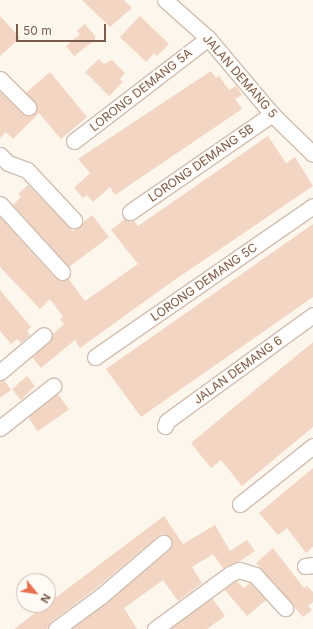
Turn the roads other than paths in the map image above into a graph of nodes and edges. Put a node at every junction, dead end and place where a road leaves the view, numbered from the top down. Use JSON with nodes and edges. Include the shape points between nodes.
{"nodes":[{"id":1,"x":165,"y":0,"type":"edge"},
{"id":2,"x":208,"y":38,"type":"junction"},
{"id":3,"x":0,"y":78,"type":"edge"},
{"id":4,"x":28,"y":107,"type":"dead end"},
{"id":5,"x":272,"y":114,"type":"junction"},
{"id":6,"x":74,"y":141,"type":"dead end"},
{"id":7,"x":313,"y":154,"type":"edge"},
{"id":8,"x":0,"y":155,"type":"edge"},
{"id":9,"x":0,"y":204,"type":"edge"},
{"id":10,"x":313,"y":206,"type":"edge"},
{"id":11,"x":130,"y":212,"type":"dead end"},
{"id":12,"x":74,"y":220,"type":"dead end"},
{"id":13,"x":62,"y":272,"type":"dead end"},
{"id":14,"x":313,"y":315,"type":"edge"},
{"id":15,"x":44,"y":335,"type":"dead end"},
{"id":16,"x":95,"y":357,"type":"dead end"},
{"id":17,"x":0,"y":372,"type":"edge"},
{"id":18,"x":53,"y":386,"type":"dead end"},
{"id":19,"x":165,"y":426,"type":"dead end"},
{"id":20,"x":0,"y":428,"type":"edge"},
{"id":21,"x":313,"y":446,"type":"edge"},
{"id":22,"x":240,"y":504,"type":"dead end"},
{"id":23,"x":163,"y":543,"type":"dead end"},
{"id":24,"x":285,"y":608,"type":"dead end"},
{"id":25,"x":56,"y":629,"type":"edge"},
{"id":26,"x":155,"y":629,"type":"edge"}],
"edges":[{"from":1,"to":2,"type":"street","name":"JALAN DEMANG 5"},
{"from":2,"to":5,"type":"street","name":"JALAN DEMANG 5"},
{"from":2,"to":6,"type":"street","name":"LORONG DEMANG 5A"},
{"from":3,"to":4,"type":"street"},
{"from":5,"to":7,"type":"street","name":"JALAN DEMANG 5"},
{"from":5,"to":11,"type":"street","name":"LORONG DEMANG 5B"},
{"from":8,"to":12,"type":"street","via":[[8,163],[27,170]]},
{"from":9,"to":13,"type":"street"},
{"from":10,"to":16,"type":"street","name":"LORONG DEMANG 5C"},
{"from":14,"to":19,"type":"street","name":"JALAN DEMANG 6","via":[[167,421]]},
{"from":15,"to":17,"type":"street"},
{"from":18,"to":20,"type":"street"},
{"from":21,"to":22,"type":"street"},
{"from":23,"to":25,"type":"street","via":[[101,596]]},
{"from":24,"to":26,"type":"street","via":[[255,575],[239,570]]}]}
